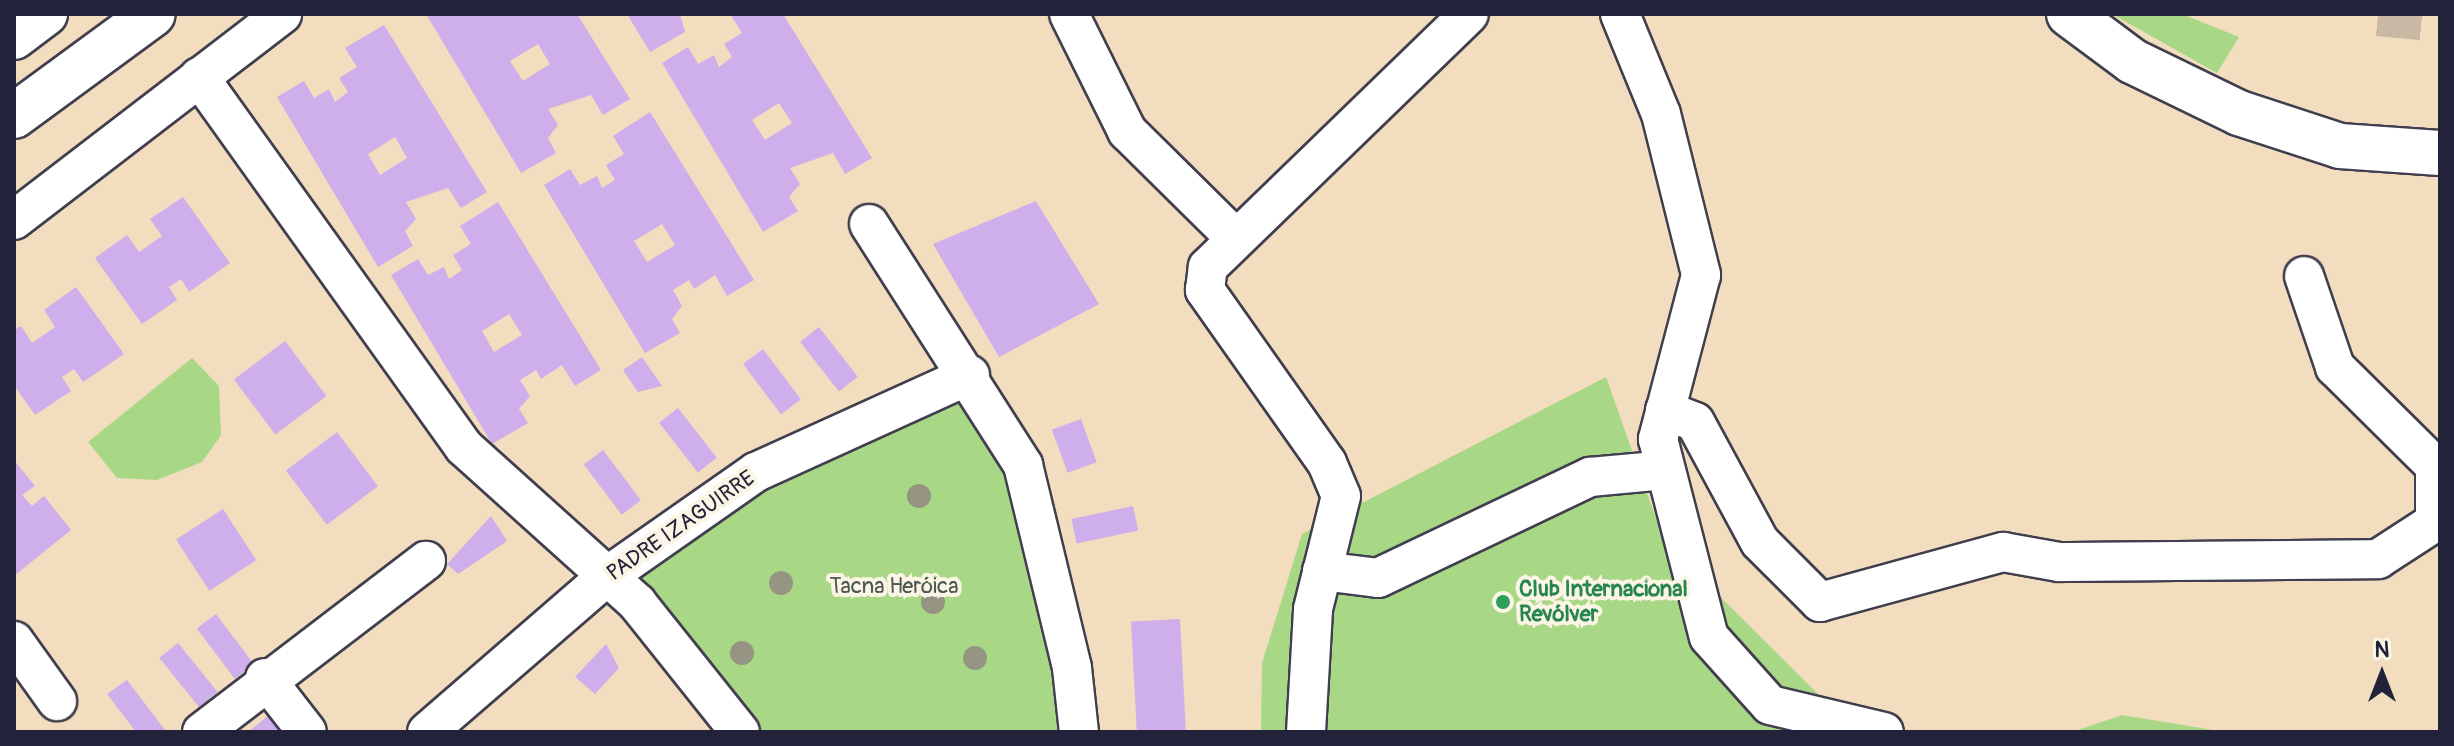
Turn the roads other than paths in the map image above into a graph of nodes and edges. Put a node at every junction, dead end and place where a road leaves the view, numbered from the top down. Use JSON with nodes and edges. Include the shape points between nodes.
{"nodes":[{"id":1,"x":45,"y":14,"type":"edge"},
{"id":2,"x":153,"y":14,"type":"edge"},
{"id":3,"x":282,"y":14,"type":"edge"},
{"id":4,"x":1069,"y":14,"type":"edge"},
{"id":5,"x":1469,"y":14,"type":"edge"},
{"id":6,"x":1620,"y":14,"type":"edge"},
{"id":7,"x":2069,"y":14,"type":"edge"},
{"id":8,"x":14,"y":37,"type":"edge"},
{"id":9,"x":199,"y":77,"type":"junction"},
{"id":10,"x":14,"y":116,"type":"edge"},
{"id":11,"x":2440,"y":153,"type":"edge"},
{"id":12,"x":14,"y":220,"type":"edge"},
{"id":13,"x":869,"y":224,"type":"dead end"},
{"id":14,"x":1234,"y":237,"type":"junction"},
{"id":15,"x":2304,"y":276,"type":"dead end"},
{"id":16,"x":970,"y":375,"type":"junction"},
{"id":17,"x":1665,"y":410,"type":"junction"},
{"id":18,"x":1665,"y":470,"type":"junction"},
{"id":19,"x":426,"y":561,"type":"dead end"},
{"id":20,"x":1322,"y":571,"type":"junction"},
{"id":21,"x":606,"y":577,"type":"junction"},
{"id":22,"x":14,"y":641,"type":"edge"},
{"id":23,"x":265,"y":678,"type":"junction"},
{"id":24,"x":57,"y":701,"type":"dead end"},
{"id":25,"x":202,"y":732,"type":"edge"},
{"id":26,"x":307,"y":732,"type":"edge"},
{"id":27,"x":427,"y":732,"type":"edge"},
{"id":28,"x":740,"y":732,"type":"edge"},
{"id":29,"x":1079,"y":732,"type":"edge"},
{"id":30,"x":1306,"y":732,"type":"edge"},
{"id":31,"x":1884,"y":732,"type":"edge"}],
"edges":[{"from":1,"to":8,"type":"main road"},
{"from":2,"to":10,"type":"main road"},
{"from":3,"to":9,"type":"street"},
{"from":4,"to":14,"type":"street","via":[[1127,131]]},
{"from":5,"to":14,"type":"street"},
{"from":6,"to":17,"type":"street","via":[[1661,114],[1701,275]]},
{"from":7,"to":11,"type":"main road","via":[[2132,61],[2239,113],[2340,146]]},
{"from":9,"to":12,"type":"street"},
{"from":9,"to":21,"type":"street","via":[[464,447]]},
{"from":13,"to":16,"type":"street"},
{"from":14,"to":20,"type":"street","via":[[1208,267],[1205,290],[1337,485],[1341,496]]},
{"from":15,"to":17,"type":"street","via":[[2335,367],[2435,466],[2435,522],[2378,559],[2059,562],[2003,552],[1820,602],[1760,542],[1695,422]]},
{"from":16,"to":21,"type":"street","name":"PADRE IZAGUIRRE","via":[[756,472]]},
{"from":16,"to":29,"type":"street","via":[[1023,465],[1072,668]]},
{"from":17,"to":18,"type":"street","via":[[1658,439]]},
{"from":18,"to":20,"type":"street","via":[[1590,477],[1378,578]]},
{"from":18,"to":31,"type":"street","via":[[1709,637],[1770,705]]},
{"from":19,"to":23,"type":"street"},
{"from":20,"to":30,"type":"street","via":[[1313,609]]},
{"from":21,"to":27,"type":"street","name":"PADRE IZAGUIRRE"},
{"from":21,"to":28,"type":"street","via":[[637,603]]},
{"from":22,"to":24,"type":"street"},
{"from":23,"to":25,"type":"street"},
{"from":23,"to":26,"type":"street"}]}
